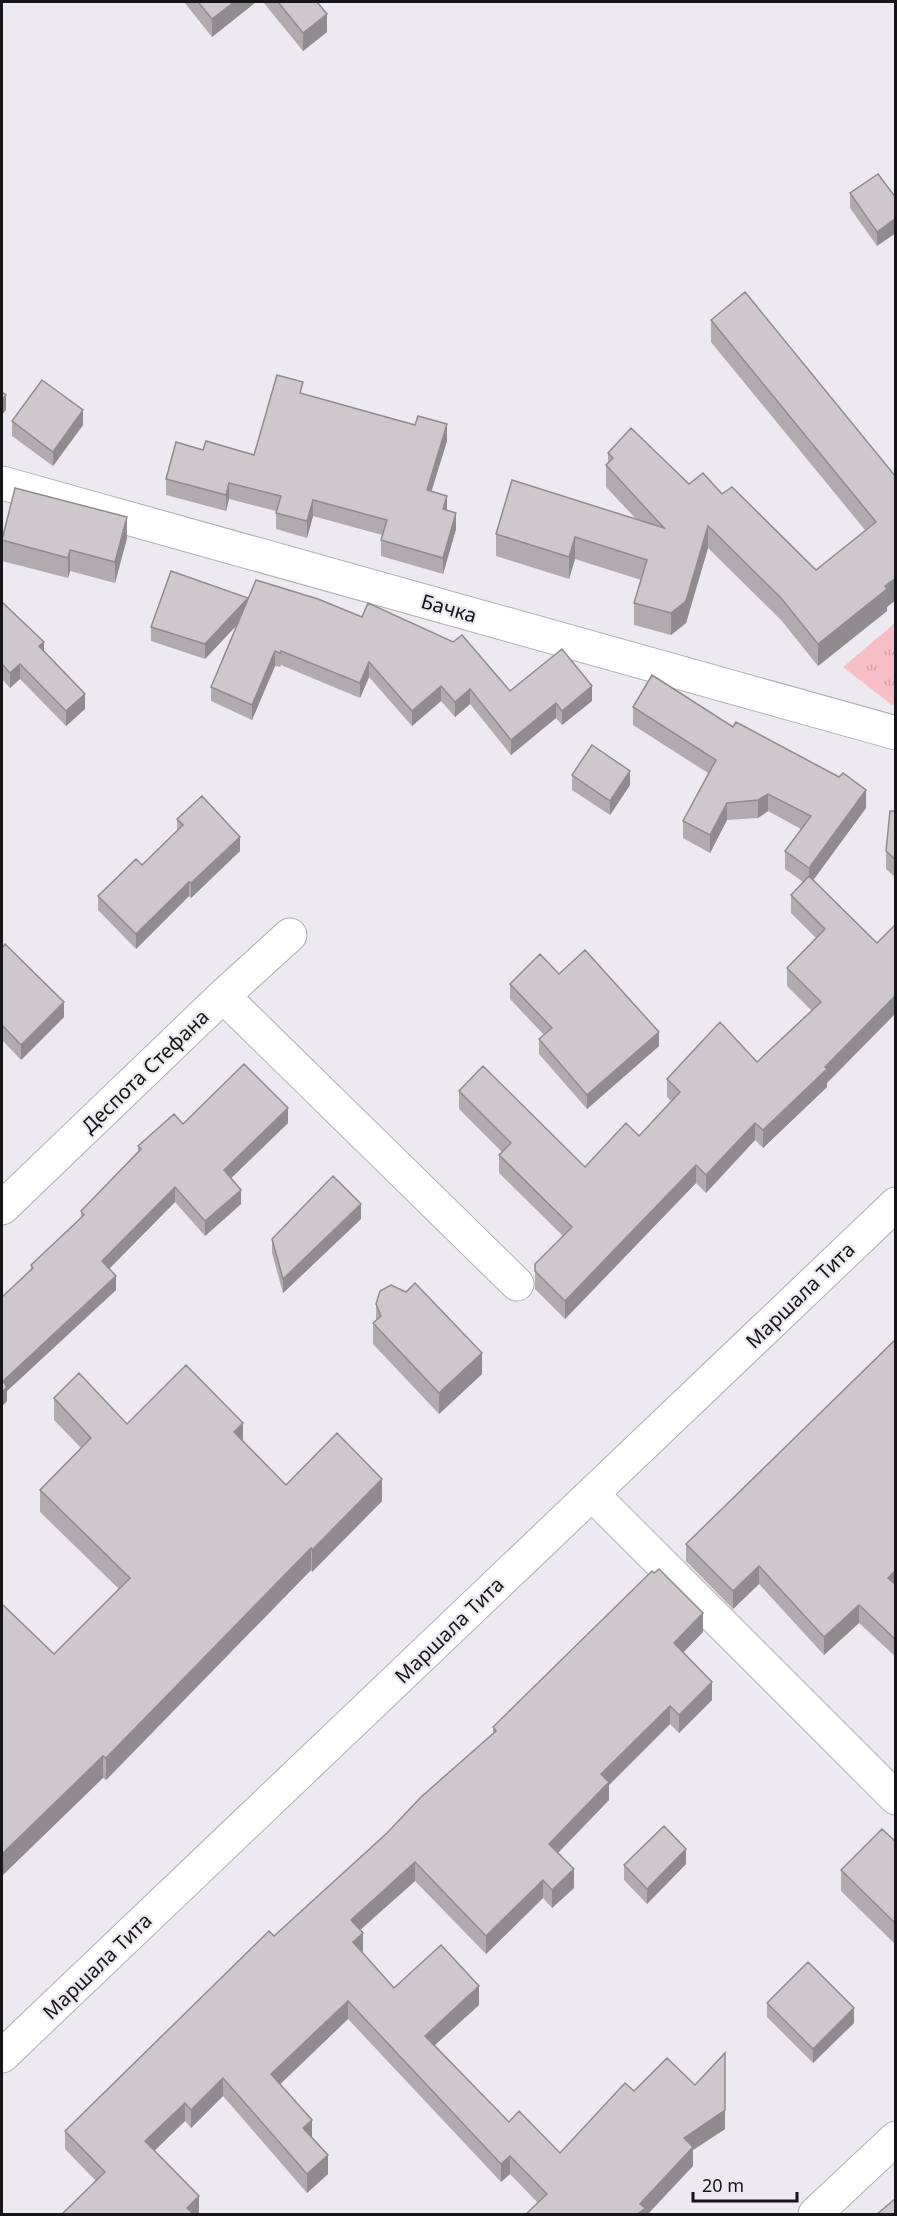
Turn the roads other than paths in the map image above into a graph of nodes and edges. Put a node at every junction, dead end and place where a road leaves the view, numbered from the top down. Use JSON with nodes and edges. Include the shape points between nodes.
{"nodes":[{"id":1,"x":2,"y":483,"type":"edge"},
{"id":2,"x":896,"y":733,"type":"edge"},
{"id":3,"x":290,"y":935,"type":"dead end"},
{"id":4,"x":223,"y":996,"type":"junction"},
{"id":5,"x":896,"y":1204,"type":"edge"},
{"id":6,"x":2,"y":1208,"type":"edge"},
{"id":7,"x":517,"y":1284,"type":"dead end"},
{"id":8,"x":592,"y":1494,"type":"junction"},
{"id":9,"x":896,"y":1798,"type":"edge"},
{"id":10,"x":2,"y":2056,"type":"edge"},
{"id":11,"x":896,"y":2138,"type":"edge"},
{"id":12,"x":815,"y":2214,"type":"edge"}],
"edges":[{"from":1,"to":2,"type":"street","name":"Бачка"},
{"from":3,"to":4,"type":"street","name":"Деспота Стефана"},
{"from":4,"to":6,"type":"street","name":"Деспота Стефана"},
{"from":4,"to":7,"type":"street"},
{"from":5,"to":8,"type":"street","name":"Маршала Тита"},
{"from":8,"to":9,"type":"street"},
{"from":8,"to":10,"type":"street","name":"Маршала Тита"},
{"from":11,"to":12,"type":"street"}]}
